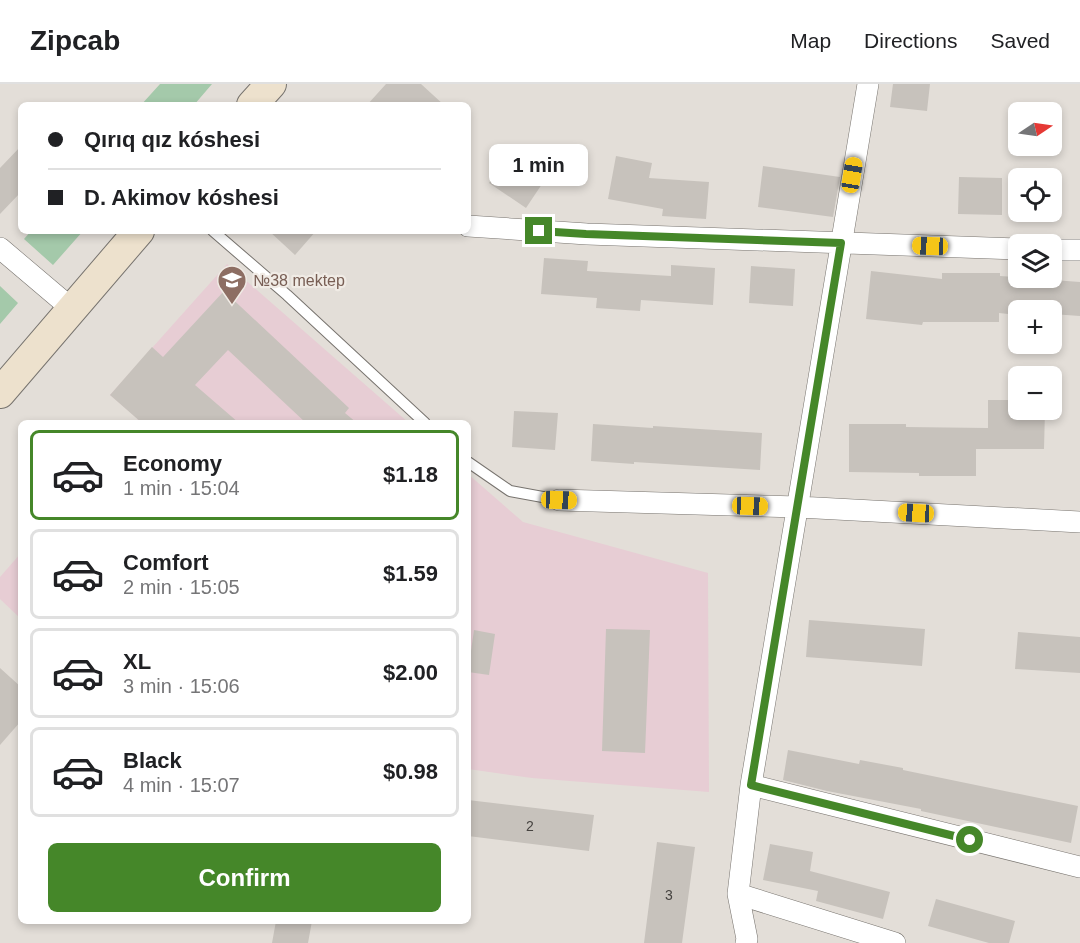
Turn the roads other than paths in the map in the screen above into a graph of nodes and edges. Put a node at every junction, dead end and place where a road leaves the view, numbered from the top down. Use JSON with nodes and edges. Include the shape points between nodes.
{"nodes":[{"id":1,"x":271,"y":84,"type":"edge"},
{"id":2,"x":868,"y":84,"type":"edge"},
{"id":3,"x":255,"y":102,"type":"edge"},
{"id":4,"x":471,"y":226,"type":"edge"},
{"id":5,"x":136,"y":234,"type":"edge"},
{"id":6,"x":216,"y":234,"type":"edge"},
{"id":7,"x":841,"y":243,"type":"junction"},
{"id":8,"x":0,"y":248,"type":"edge"},
{"id":9,"x":1008,"y":249,"type":"edge"},
{"id":10,"x":1062,"y":249,"type":"edge"},
{"id":11,"x":1080,"y":250,"type":"edge"},
{"id":12,"x":72,"y":309,"type":"junction"},
{"id":13,"x":0,"y":393,"type":"edge"},
{"id":14,"x":422,"y":420,"type":"edge"},
{"id":15,"x":471,"y":464,"type":"edge"},
{"id":16,"x":559,"y":500,"type":"joint"},
{"id":17,"x":798,"y":507,"type":"junction"},
{"id":18,"x":1080,"y":522,"type":"edge"},
{"id":19,"x":751,"y":785,"type":"junction"},
{"id":20,"x":1080,"y":867,"type":"edge"},
{"id":21,"x":738,"y":894,"type":"junction"},
{"id":22,"x":746,"y":943,"type":"edge"},
{"id":23,"x":895,"y":943,"type":"edge"}],
"edges":[{"from":1,"to":3,"type":"main road"},
{"from":2,"to":7,"type":"street"},
{"from":4,"to":7,"type":"street"},
{"from":5,"to":12,"type":"main road"},
{"from":6,"to":14,"type":"lane"},
{"from":7,"to":9,"type":"street"},
{"from":7,"to":17,"type":"street"},
{"from":8,"to":12,"type":"street"},
{"from":10,"to":11,"type":"street"},
{"from":12,"to":13,"type":"main road"},
{"from":15,"to":16,"type":"lane","via":[[510,491]]},
{"from":16,"to":17,"type":"street"},
{"from":17,"to":18,"type":"street"},
{"from":17,"to":19,"type":"street"},
{"from":19,"to":20,"type":"street"},
{"from":19,"to":21,"type":"street"},
{"from":21,"to":22,"type":"street"},
{"from":21,"to":23,"type":"street"}]}
